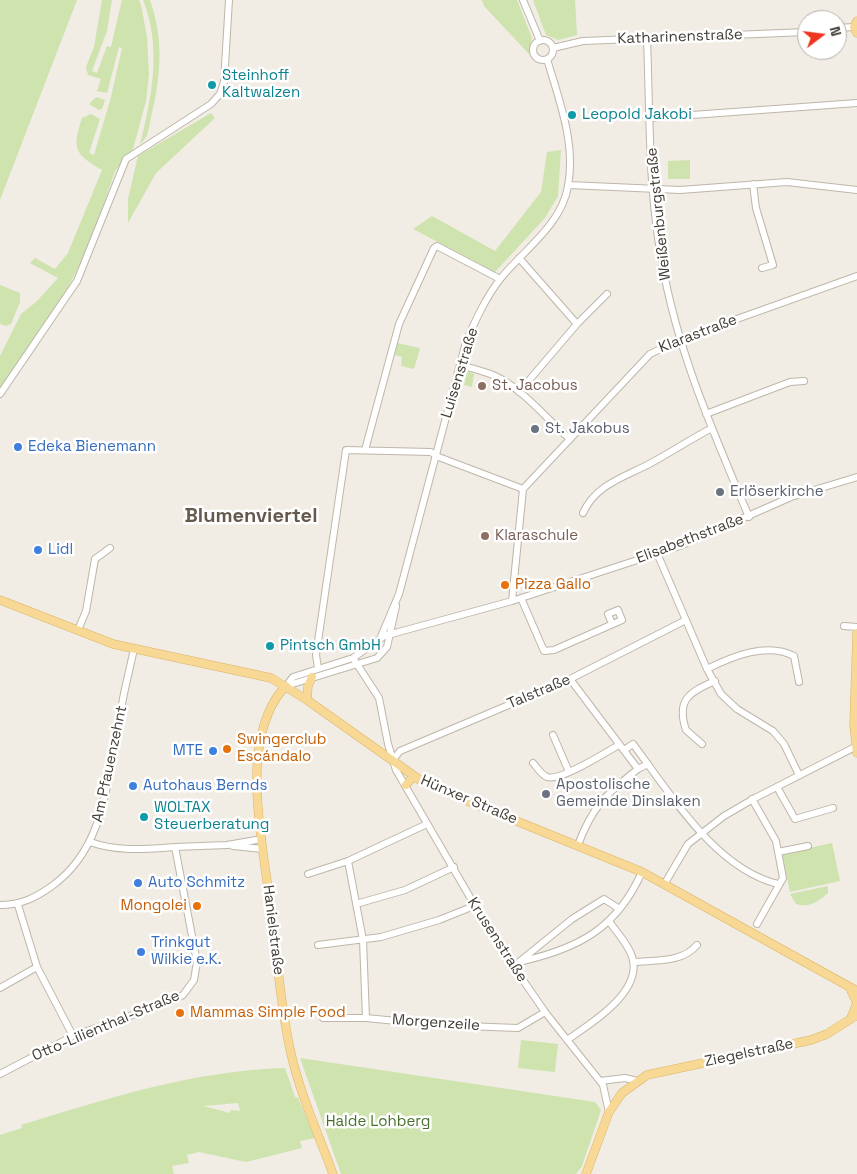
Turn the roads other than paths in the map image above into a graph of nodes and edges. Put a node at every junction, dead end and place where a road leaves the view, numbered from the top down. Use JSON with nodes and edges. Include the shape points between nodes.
{"nodes":[{"id":1,"x":229,"y":0,"type":"edge"},
{"id":2,"x":523,"y":0,"type":"edge"},
{"id":3,"x":797,"y":32,"type":"edge"},
{"id":4,"x":647,"y":39,"type":"junction"},
{"id":5,"x":540,"y":41,"type":"junction"},
{"id":6,"x":553,"y":48,"type":"junction"},
{"id":7,"x":547,"y":59,"type":"junction"},
{"id":8,"x":857,"y":103,"type":"edge"},
{"id":9,"x":651,"y":118,"type":"junction"},
{"id":10,"x":753,"y":184,"type":"junction"},
{"id":11,"x":569,"y":185,"type":"junction"},
{"id":12,"x":653,"y":190,"type":"junction"},
{"id":13,"x":857,"y":190,"type":"edge"},
{"id":14,"x":519,"y":258,"type":"junction"},
{"id":15,"x":762,"y":268,"type":"dead end"},
{"id":16,"x":857,"y":276,"type":"edge"},
{"id":17,"x":500,"y":279,"type":"junction"},
{"id":18,"x":607,"y":294,"type":"dead end"},
{"id":19,"x":577,"y":324,"type":"junction"},
{"id":20,"x":681,"y":339,"type":"junction"},
{"id":21,"x":460,"y":365,"type":"junction"},
{"id":22,"x":804,"y":381,"type":"dead end"},
{"id":23,"x":519,"y":392,"type":"junction"},
{"id":24,"x":0,"y":394,"type":"edge"},
{"id":25,"x":706,"y":414,"type":"junction"},
{"id":26,"x":712,"y":428,"type":"junction"},
{"id":27,"x":570,"y":440,"type":"junction"},
{"id":28,"x":365,"y":450,"type":"junction"},
{"id":29,"x":436,"y":456,"type":"junction"},
{"id":30,"x":857,"y":478,"type":"edge"},
{"id":31,"x":524,"y":489,"type":"junction"},
{"id":32,"x":583,"y":513,"type":"dead end"},
{"id":33,"x":749,"y":516,"type":"junction"},
{"id":34,"x":110,"y":548,"type":"dead end"},
{"id":35,"x":657,"y":553,"type":"junction"},
{"id":36,"x":399,"y":594,"type":"junction"},
{"id":37,"x":522,"y":598,"type":"junction"},
{"id":38,"x":0,"y":600,"type":"edge"},
{"id":39,"x":512,"y":601,"type":"junction"},
{"id":40,"x":686,"y":620,"type":"junction"},
{"id":41,"x":612,"y":624,"type":"dead end"},
{"id":42,"x":844,"y":626,"type":"dead end"},
{"id":43,"x":857,"y":627,"type":"edge"},
{"id":44,"x":78,"y":630,"type":"junction"},
{"id":45,"x":857,"y":633,"type":"edge"},
{"id":46,"x":390,"y":636,"type":"junction"},
{"id":47,"x":380,"y":639,"type":"junction"},
{"id":48,"x":134,"y":649,"type":"junction"},
{"id":49,"x":352,"y":658,"type":"junction"},
{"id":50,"x":356,"y":666,"type":"junction"},
{"id":51,"x":318,"y":668,"type":"junction"},
{"id":52,"x":707,"y":668,"type":"junction"},
{"id":53,"x":312,"y":677,"type":"junction"},
{"id":54,"x":570,"y":680,"type":"junction"},
{"id":55,"x":715,"y":681,"type":"junction"},
{"id":56,"x":799,"y":682,"type":"dead end"},
{"id":57,"x":286,"y":686,"type":"junction"},
{"id":58,"x":307,"y":700,"type":"junction"},
{"id":59,"x":553,"y":735,"type":"dead end"},
{"id":60,"x":388,"y":744,"type":"junction"},
{"id":61,"x":702,"y":744,"type":"dead end"},
{"id":62,"x":621,"y":748,"type":"junction"},
{"id":63,"x":857,"y":748,"type":"edge"},
{"id":64,"x":400,"y":751,"type":"junction"},
{"id":65,"x":392,"y":761,"type":"junction"},
{"id":66,"x":533,"y":763,"type":"dead end"},
{"id":67,"x":648,"y":764,"type":"junction"},
{"id":68,"x":638,"y":769,"type":"junction"},
{"id":69,"x":568,"y":772,"type":"junction"},
{"id":70,"x":799,"y":775,"type":"junction"},
{"id":71,"x":416,"y":777,"type":"junction"},
{"id":72,"x":406,"y":785,"type":"junction"},
{"id":73,"x":777,"y":786,"type":"junction"},
{"id":74,"x":752,"y":800,"type":"junction"},
{"id":75,"x":833,"y":808,"type":"dead end"},
{"id":76,"x":428,"y":824,"type":"junction"},
{"id":77,"x":702,"y":834,"type":"junction"},
{"id":78,"x":262,"y":839,"type":"junction"},
{"id":79,"x":90,"y":842,"type":"junction"},
{"id":80,"x":227,"y":845,"type":"junction"},
{"id":81,"x":578,"y":845,"type":"junction"},
{"id":82,"x":808,"y":846,"type":"dead end"},
{"id":83,"x":175,"y":847,"type":"junction"},
{"id":84,"x":263,"y":849,"type":"junction"},
{"id":85,"x":778,"y":852,"type":"junction"},
{"id":86,"x":348,"y":861,"type":"junction"},
{"id":87,"x":454,"y":867,"type":"junction"},
{"id":88,"x":642,"y":872,"type":"junction"},
{"id":89,"x":308,"y":874,"type":"dead end"},
{"id":90,"x":665,"y":883,"type":"junction"},
{"id":91,"x":778,"y":884,"type":"junction"},
{"id":92,"x":0,"y":904,"type":"edge"},
{"id":93,"x":18,"y":904,"type":"junction"},
{"id":94,"x":356,"y":904,"type":"junction"},
{"id":95,"x":474,"y":906,"type":"junction"},
{"id":96,"x":618,"y":908,"type":"junction"},
{"id":97,"x":608,"y":921,"type":"junction"},
{"id":98,"x":757,"y":924,"type":"dead end"},
{"id":99,"x":363,"y":940,"type":"junction"},
{"id":100,"x":318,"y":945,"type":"dead end"},
{"id":101,"x":697,"y":945,"type":"dead end"},
{"id":102,"x":522,"y":961,"type":"junction"},
{"id":103,"x":634,"y":962,"type":"junction"},
{"id":104,"x":514,"y":966,"type":"junction"},
{"id":105,"x":37,"y":967,"type":"junction"},
{"id":106,"x":857,"y":984,"type":"edge"},
{"id":107,"x":847,"y":985,"type":"junction"},
{"id":108,"x":0,"y":988,"type":"edge"},
{"id":109,"x":857,"y":991,"type":"edge"},
{"id":110,"x":545,"y":1012,"type":"junction"},
{"id":111,"x":854,"y":1017,"type":"edge"},
{"id":112,"x":323,"y":1018,"type":"dead end"},
{"id":113,"x":366,"y":1018,"type":"junction"},
{"id":114,"x":74,"y":1036,"type":"junction"},
{"id":115,"x":567,"y":1040,"type":"junction"},
{"id":116,"x":0,"y":1074,"type":"edge"},
{"id":117,"x":600,"y":1081,"type":"junction"},
{"id":118,"x":637,"y":1081,"type":"junction"},
{"id":119,"x":609,"y":1112,"type":"junction"},
{"id":120,"x":333,"y":1174,"type":"edge"},
{"id":121,"x":586,"y":1174,"type":"edge"}],
"edges":[{"from":1,"to":24,"type":"street","via":[[224,82],[220,94],[211,104],[126,159],[78,281]]},
{"from":2,"to":5,"type":"street","name":"Luisenstraße"},
{"from":3,"to":4,"type":"street","name":"Katharinenstraße"},
{"from":4,"to":6,"type":"street","name":"Katharinenstraße","via":[[583,41]]},
{"from":4,"to":9,"type":"street","name":"Weißenburgstraße"},
{"from":5,"to":6,"type":"street","via":[[550,42]]},
{"from":5,"to":7,"type":"street","name":"Luisenstraße","via":[[535,45],[535,55]]},
{"from":6,"to":7,"type":"street"},
{"from":7,"to":11,"type":"street","name":"Luisenstraße","via":[[566,122]]},
{"from":8,"to":9,"type":"street"},
{"from":9,"to":12,"type":"street","name":"Weißenburgstraße"},
{"from":10,"to":12,"type":"street"},
{"from":10,"to":13,"type":"street","via":[[810,184]]},
{"from":10,"to":15,"type":"street","via":[[756,208],[773,265]]},
{"from":11,"to":12,"type":"street"},
{"from":11,"to":14,"type":"street","name":"Luisenstraße","via":[[555,217]]},
{"from":12,"to":20,"type":"street","name":"Weißenburgstraße","via":[[663,271]]},
{"from":14,"to":17,"type":"street","name":"Luisenstraße"},
{"from":14,"to":19,"type":"street"},
{"from":16,"to":20,"type":"street","name":"Klarastraße"},
{"from":17,"to":21,"type":"street","name":"Luisenstraße","via":[[466,342]]},
{"from":17,"to":28,"type":"street","via":[[437,246],[434,248],[399,324]]},
{"from":18,"to":19,"type":"street"},
{"from":19,"to":23,"type":"street"},
{"from":20,"to":25,"type":"street","name":"Weißenburgstraße"},
{"from":20,"to":27,"type":"street","name":"Klarastraße","via":[[650,354]]},
{"from":21,"to":23,"type":"street","via":[[494,375]]},
{"from":21,"to":29,"type":"street","name":"Luisenstraße"},
{"from":22,"to":25,"type":"street","via":[[790,382]]},
{"from":23,"to":27,"type":"street"},
{"from":25,"to":26,"type":"street","name":"Weißenburgstraße"},
{"from":26,"to":32,"type":"street","via":[[608,484],[589,500]]},
{"from":26,"to":33,"type":"street","name":"Weißenburgstraße"},
{"from":27,"to":31,"type":"street","name":"Klarastraße"},
{"from":28,"to":29,"type":"street","via":[[431,452]]},
{"from":28,"to":51,"type":"street","via":[[346,450],[316,655]]},
{"from":29,"to":31,"type":"street"},
{"from":29,"to":36,"type":"street","name":"Luisenstraße"},
{"from":30,"to":33,"type":"street","name":"Elisabethstraße","via":[[791,497]]},
{"from":31,"to":39,"type":"street"},
{"from":33,"to":35,"type":"street","name":"Elisabethstraße"},
{"from":34,"to":44,"type":"street","via":[[95,559],[86,611]]},
{"from":35,"to":37,"type":"street","name":"Elisabethstraße"},
{"from":35,"to":40,"type":"street"},
{"from":36,"to":46,"type":"street","name":"Luisenstraße"},
{"from":36,"to":47,"type":"street","name":"Luisenstraße"},
{"from":37,"to":39,"type":"street","name":"Elisabethstraße"},
{"from":37,"to":41,"type":"street","via":[[544,651],[554,650]]},
{"from":38,"to":44,"type":"main road","name":"Hünxer Straße"},
{"from":39,"to":46,"type":"street","name":"Elisabethstraße"},
{"from":40,"to":52,"type":"street"},
{"from":40,"to":54,"type":"street","name":"Talstraße"},
{"from":42,"to":43,"type":"street"},
{"from":44,"to":48,"type":"main road","name":"Hünxer Straße"},
{"from":45,"to":63,"type":"main road","via":[[854,724]]},
{"from":46,"to":47,"type":"street"},
{"from":46,"to":50,"type":"street","name":"Luisenstraße","via":[[387,647],[377,658]]},
{"from":47,"to":49,"type":"street"},
{"from":48,"to":57,"type":"main road","name":"Hünxer Straße","via":[[271,678]]},
{"from":48,"to":79,"type":"street","name":"Am Pfauenzehnt","via":[[102,809]]},
{"from":49,"to":50,"type":"street"},
{"from":49,"to":51,"type":"street"},
{"from":50,"to":53,"type":"street","name":"Luisenstraße"},
{"from":50,"to":60,"type":"street","via":[[379,698]]},
{"from":51,"to":57,"type":"street","via":[[292,677]]},
{"from":52,"to":55,"type":"street"},
{"from":52,"to":56,"type":"street","via":[[730,657],[783,650],[794,656]]},
{"from":53,"to":57,"type":"street","name":"Luisenstraße"},
{"from":53,"to":58,"type":"main road"},
{"from":54,"to":62,"type":"street"},
{"from":54,"to":64,"type":"street","name":"Talstraße"},
{"from":55,"to":61,"type":"street","via":[[688,696],[682,708],[686,730]]},
{"from":55,"to":70,"type":"street","via":[[721,694],[737,709],[773,731],[784,744]]},
{"from":57,"to":58,"type":"main road","name":"Hünxer Straße"},
{"from":57,"to":78,"type":"main road","name":"Hanielstraße","via":[[268,713],[259,745],[257,767]]},
{"from":58,"to":65,"type":"main road","name":"Hünxer Straße"},
{"from":59,"to":69,"type":"street"},
{"from":60,"to":64,"type":"street"},
{"from":60,"to":65,"type":"street"},
{"from":62,"to":67,"type":"street","via":[[633,744]]},
{"from":62,"to":68,"type":"street"},
{"from":62,"to":69,"type":"street"},
{"from":63,"to":70,"type":"street"},
{"from":64,"to":65,"type":"street","name":"Talstraße"},
{"from":65,"to":71,"type":"main road","name":"Hünxer Straße"},
{"from":65,"to":72,"type":"street","name":"Krusenstraße"},
{"from":66,"to":69,"type":"street","via":[[549,778]]},
{"from":67,"to":68,"type":"street"},
{"from":67,"to":77,"type":"street"},
{"from":68,"to":81,"type":"street","via":[[595,807]]},
{"from":70,"to":73,"type":"street"},
{"from":71,"to":72,"type":"main road"},
{"from":71,"to":81,"type":"main road","name":"Hünxer Straße"},
{"from":72,"to":76,"type":"street","name":"Krusenstraße"},
{"from":73,"to":74,"type":"street"},
{"from":73,"to":75,"type":"street","via":[[795,819]]},
{"from":74,"to":77,"type":"street"},
{"from":74,"to":85,"type":"street","via":[[776,841]]},
{"from":76,"to":86,"type":"street"},
{"from":76,"to":87,"type":"street","name":"Krusenstraße"},
{"from":77,"to":90,"type":"street","via":[[688,844]]},
{"from":77,"to":91,"type":"street","via":[[738,864],[765,881]]},
{"from":78,"to":80,"type":"street"},
{"from":78,"to":84,"type":"main road","name":"Hanielstraße"},
{"from":79,"to":83,"type":"street","via":[[105,848]]},
{"from":79,"to":93,"type":"street","name":"Am Pfauenzehnt","via":[[57,883]]},
{"from":80,"to":83,"type":"street"},
{"from":80,"to":84,"type":"street"},
{"from":81,"to":88,"type":"main road","name":"Hünxer Straße"},
{"from":82,"to":85,"type":"street"},
{"from":83,"to":114,"type":"street","name":"Otto-Lilienthal-Straße","via":[[197,962],[194,980],[183,995],[175,999]]},
{"from":84,"to":120,"type":"main road","name":"Hanielstraße","via":[[290,1049],[301,1090]]},
{"from":85,"to":91,"type":"street","via":[[783,878]]},
{"from":86,"to":89,"type":"street"},
{"from":86,"to":94,"type":"street"},
{"from":87,"to":94,"type":"street","via":[[404,890]]},
{"from":87,"to":95,"type":"street","name":"Krusenstraße"},
{"from":88,"to":90,"type":"main road","name":"Hünxer Straße"},
{"from":88,"to":96,"type":"street"},
{"from":90,"to":107,"type":"main road","name":"Hünxer Straße"},
{"from":91,"to":98,"type":"street"},
{"from":92,"to":93,"type":"street"},
{"from":93,"to":105,"type":"street"},
{"from":94,"to":99,"type":"street"},
{"from":95,"to":99,"type":"street","via":[[439,920]]},
{"from":95,"to":104,"type":"street","name":"Krusenstraße"},
{"from":96,"to":97,"type":"street"},
{"from":96,"to":102,"type":"street","via":[[604,899],[572,919]]},
{"from":97,"to":102,"type":"street","via":[[589,938]]},
{"from":97,"to":103,"type":"street","via":[[630,951]]},
{"from":99,"to":100,"type":"street"},
{"from":99,"to":113,"type":"street"},
{"from":101,"to":103,"type":"street","via":[[679,958]]},
{"from":102,"to":104,"type":"street"},
{"from":103,"to":115,"type":"street","via":[[627,986],[617,1001],[602,1016]]},
{"from":104,"to":110,"type":"street","name":"Krusenstraße"},
{"from":105,"to":108,"type":"street"},
{"from":105,"to":114,"type":"street"},
{"from":106,"to":107,"type":"main road"},
{"from":107,"to":109,"type":"main road","name":"Hünxer Straße"},
{"from":107,"to":111,"type":"main road","via":[[857,1004]]},
{"from":110,"to":113,"type":"street","name":"Morgenzeile","via":[[518,1028]]},
{"from":110,"to":115,"type":"street","name":"Krusenstraße"},
{"from":111,"to":118,"type":"main road","name":"Ziegelstraße","via":[[811,1040],[663,1070]]},
{"from":112,"to":113,"type":"street","name":"Morgenzeile"},
{"from":114,"to":116,"type":"street","name":"Otto-Lilienthal-Straße"},
{"from":115,"to":117,"type":"street","name":"Krusenstraße"},
{"from":117,"to":118,"type":"street","name":"Ziegelstraße","via":[[625,1078]]},
{"from":117,"to":119,"type":"street","name":"Krusenstraße","via":[[607,1095]]},
{"from":118,"to":119,"type":"main road","name":"Ziegelstraße","via":[[622,1093]]},
{"from":119,"to":121,"type":"main road","name":"Ziegelstraße"}]}
